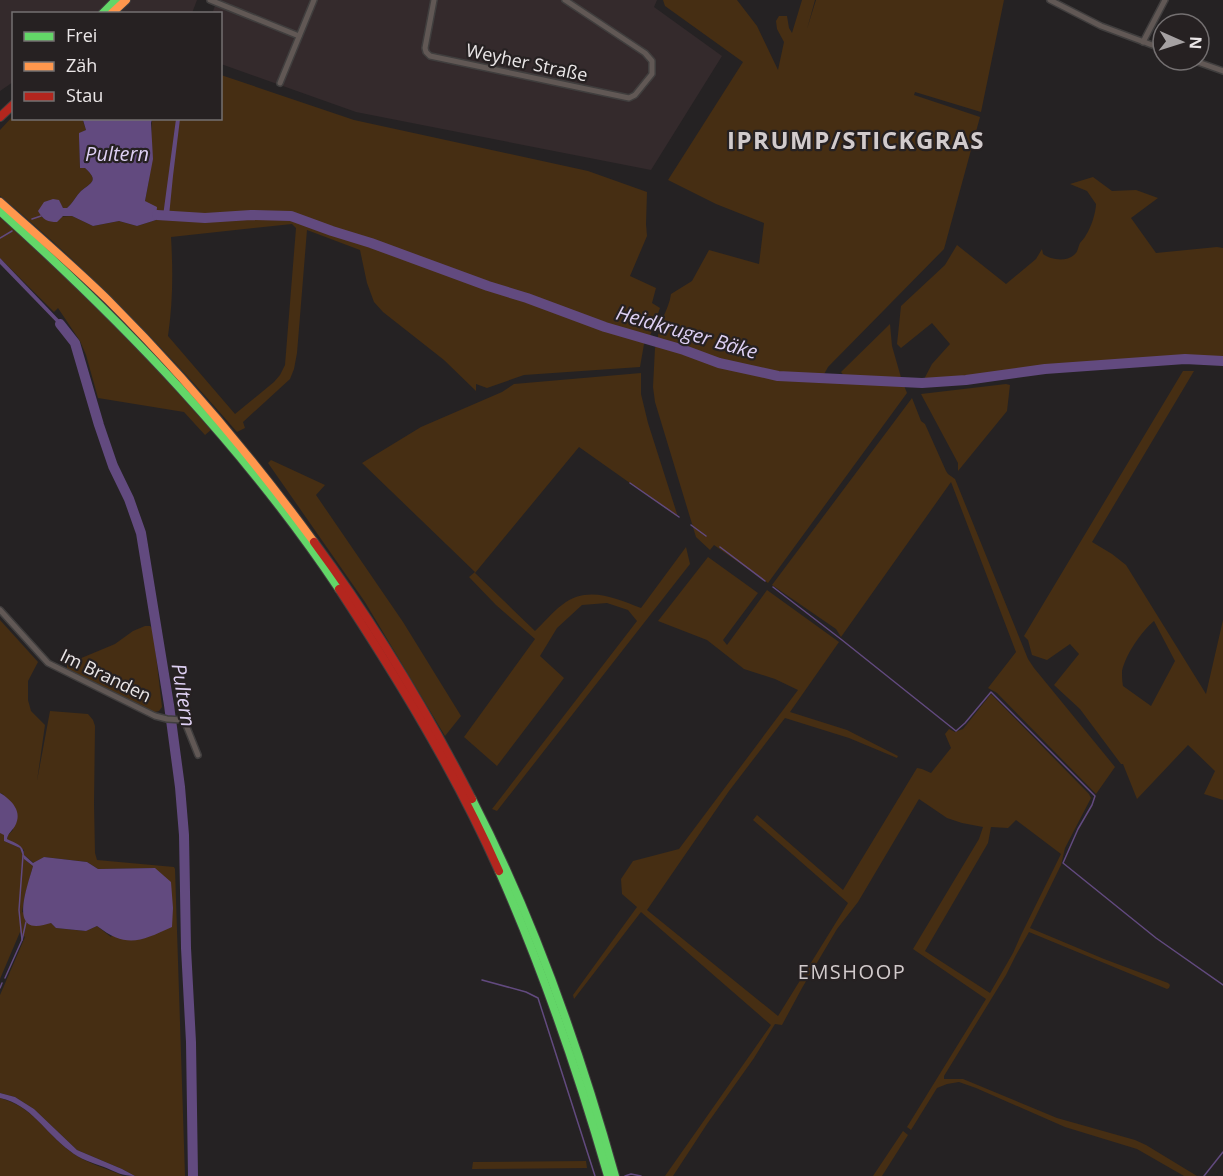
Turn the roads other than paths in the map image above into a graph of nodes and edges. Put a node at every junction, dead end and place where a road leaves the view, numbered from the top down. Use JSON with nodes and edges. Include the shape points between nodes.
{"nodes":[{"id":1,"x":116,"y":0,"type":"edge"},
{"id":2,"x":126,"y":0,"type":"edge"},
{"id":3,"x":210,"y":0,"type":"edge"},
{"id":4,"x":314,"y":0,"type":"edge"},
{"id":5,"x":434,"y":0,"type":"edge"},
{"id":6,"x":565,"y":0,"type":"edge"},
{"id":7,"x":1050,"y":0,"type":"edge"},
{"id":8,"x":1165,"y":0,"type":"edge"},
{"id":9,"x":104,"y":12,"type":"edge"},
{"id":10,"x":113,"y":12,"type":"edge"},
{"id":11,"x":299,"y":36,"type":"junction"},
{"id":12,"x":1143,"y":42,"type":"junction"},
{"id":13,"x":1151,"y":45,"type":"edge"},
{"id":14,"x":280,"y":83,"type":"dead end"},
{"id":15,"x":12,"y":106,"type":"edge"},
{"id":16,"x":0,"y":117,"type":"edge"},
{"id":17,"x":0,"y":201,"type":"edge"},
{"id":18,"x":0,"y":211,"type":"edge"},
{"id":19,"x":0,"y":610,"type":"edge"},
{"id":20,"x":198,"y":755,"type":"dead end"},
{"id":21,"x":611,"y":1174,"type":"edge"}],
"edges":[{"from":1,"to":9,"type":"main road"},
{"from":2,"to":10,"type":"main road"},
{"from":3,"to":11,"type":"street"},
{"from":4,"to":11,"type":"street"},
{"from":5,"to":6,"type":"street","name":"Weyher Straße","via":[[425,48],[430,56],[628,98],[635,95],[652,74],[652,61]]},
{"from":7,"to":12,"type":"street"},
{"from":8,"to":12,"type":"street"},
{"from":11,"to":14,"type":"street"},
{"from":12,"to":13,"type":"street"},
{"from":15,"to":16,"type":"main road"},
{"from":17,"to":21,"type":"main road","via":[[115,307],[178,373],[290,507],[371,624],[453,763],[507,873],[573,1038]]},
{"from":18,"to":21,"type":"main road","via":[[125,329],[194,402],[284,512],[365,627],[447,767],[506,886],[565,1038]]},
{"from":19,"to":20,"type":"street","name":"Im Branden","via":[[48,663],[155,716],[182,720]]}]}
